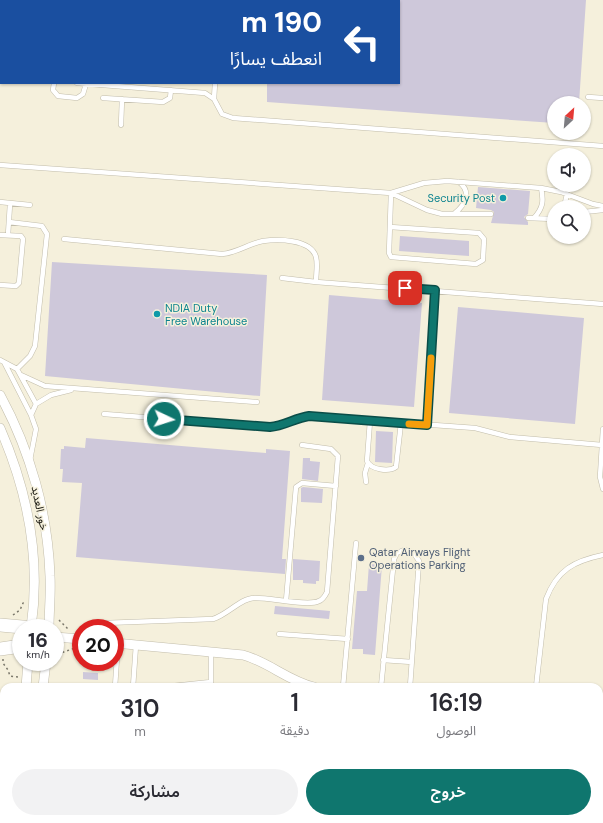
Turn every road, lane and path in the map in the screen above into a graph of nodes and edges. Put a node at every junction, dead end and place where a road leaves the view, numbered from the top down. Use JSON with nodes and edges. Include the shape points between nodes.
{"nodes":[{"id":1,"x":54,"y":84,"type":"edge"},
{"id":2,"x":86,"y":84,"type":"edge"},
{"id":3,"x":215,"y":84,"type":"edge"},
{"id":4,"x":171,"y":90,"type":"junction"},
{"id":5,"x":591,"y":97,"type":"edge"},
{"id":6,"x":103,"y":98,"type":"dead end"},
{"id":7,"x":603,"y":98,"type":"edge"},
{"id":8,"x":122,"y":99,"type":"junction"},
{"id":9,"x":214,"y":99,"type":"junction"},
{"id":10,"x":121,"y":125,"type":"dead end"},
{"id":11,"x":603,"y":146,"type":"edge"},
{"id":12,"x":0,"y":165,"type":"edge"},
{"id":13,"x":459,"y":182,"type":"junction"},
{"id":14,"x":541,"y":188,"type":"junction"},
{"id":15,"x":391,"y":193,"type":"junction"},
{"id":16,"x":567,"y":194,"type":"junction"},
{"id":17,"x":566,"y":200,"type":"edge"},
{"id":18,"x":0,"y":202,"type":"edge"},
{"id":19,"x":10,"y":204,"type":"junction"},
{"id":20,"x":30,"y":205,"type":"dead end"},
{"id":21,"x":603,"y":206,"type":"edge"},
{"id":22,"x":603,"y":210,"type":"edge"},
{"id":23,"x":591,"y":211,"type":"edge"},
{"id":24,"x":455,"y":213,"type":"junction"},
{"id":25,"x":491,"y":214,"type":"dead end"},
{"id":26,"x":547,"y":219,"type":"edge"},
{"id":27,"x":9,"y":222,"type":"junction"},
{"id":28,"x":390,"y":227,"type":"junction"},
{"id":29,"x":0,"y":235,"type":"edge"},
{"id":30,"x":8,"y":235,"type":"junction"},
{"id":31,"x":64,"y":239,"type":"dead end"},
{"id":32,"x":282,"y":278,"type":"dead end"},
{"id":33,"x":316,"y":282,"type":"junction"},
{"id":34,"x":0,"y":285,"type":"edge"},
{"id":35,"x":435,"y":290,"type":"junction"},
{"id":36,"x":603,"y":304,"type":"edge"},
{"id":37,"x":0,"y":360,"type":"edge"},
{"id":38,"x":5,"y":364,"type":"junction"},
{"id":39,"x":17,"y":369,"type":"junction"},
{"id":40,"x":21,"y":375,"type":"junction"},
{"id":41,"x":78,"y":388,"type":"junction"},
{"id":42,"x":0,"y":395,"type":"edge"},
{"id":43,"x":257,"y":402,"type":"dead end"},
{"id":44,"x":36,"y":404,"type":"junction"},
{"id":45,"x":104,"y":414,"type":"dead end"},
{"id":46,"x":31,"y":415,"type":"junction"},
{"id":47,"x":370,"y":421,"type":"junction"},
{"id":48,"x":401,"y":423,"type":"junction"},
{"id":49,"x":427,"y":425,"type":"junction"},
{"id":50,"x":0,"y":428,"type":"edge"},
{"id":51,"x":603,"y":429,"type":"edge"},
{"id":52,"x":302,"y":445,"type":"dead end"},
{"id":53,"x":602,"y":445,"type":"edge"},
{"id":54,"x":602,"y":457,"type":"edge"},
{"id":55,"x":29,"y":462,"type":"junction"},
{"id":56,"x":368,"y":463,"type":"junction"},
{"id":57,"x":366,"y":482,"type":"dead end"},
{"id":58,"x":336,"y":486,"type":"junction"},
{"id":59,"x":603,"y":489,"type":"edge"},
{"id":60,"x":356,"y":543,"type":"dead end"},
{"id":61,"x":603,"y":555,"type":"edge"},
{"id":62,"x":286,"y":601,"type":"junction"},
{"id":63,"x":33,"y":619,"type":"edge"},
{"id":64,"x":49,"y":619,"type":"edge"},
{"id":65,"x":124,"y":622,"type":"edge"},
{"id":66,"x":0,"y":625,"type":"edge"},
{"id":67,"x":12,"y":626,"type":"edge"},
{"id":68,"x":279,"y":634,"type":"dead end"},
{"id":69,"x":348,"y":639,"type":"junction"},
{"id":70,"x":124,"y":643,"type":"edge"},
{"id":71,"x":136,"y":644,"type":"junction"},
{"id":72,"x":12,"y":647,"type":"edge"},
{"id":73,"x":0,"y":649,"type":"edge"},
{"id":74,"x":211,"y":652,"type":"junction"},
{"id":75,"x":383,"y":660,"type":"junction"},
{"id":76,"x":412,"y":662,"type":"junction"},
{"id":77,"x":27,"y":671,"type":"edge"},
{"id":78,"x":45,"y":671,"type":"edge"},
{"id":79,"x":115,"y":671,"type":"edge"},
{"id":80,"x":26,"y":683,"type":"edge"},
{"id":81,"x":43,"y":683,"type":"edge"},
{"id":82,"x":115,"y":683,"type":"edge"},
{"id":83,"x":133,"y":683,"type":"edge"},
{"id":84,"x":211,"y":683,"type":"edge"},
{"id":85,"x":301,"y":683,"type":"edge"},
{"id":86,"x":343,"y":683,"type":"edge"},
{"id":87,"x":381,"y":683,"type":"edge"},
{"id":88,"x":410,"y":683,"type":"edge"},
{"id":89,"x":536,"y":683,"type":"edge"}],
"edges":[{"from":1,"to":2,"type":"lane","via":[[54,93],[58,96],[77,98],[83,94]]},
{"from":2,"to":4,"type":"lane"},
{"from":3,"to":9,"type":"lane"},
{"from":4,"to":8,"type":"lane","via":[[170,98],[163,102]]},
{"from":4,"to":9,"type":"lane","via":[[205,93]]},
{"from":5,"to":7,"type":"lane"},
{"from":6,"to":8,"type":"lane"},
{"from":8,"to":10,"type":"lane"},
{"from":9,"to":11,"type":"lane","via":[[222,114],[233,118]]},
{"from":12,"to":15,"type":"lane"},
{"from":13,"to":14,"type":"lane"},
{"from":13,"to":15,"type":"lane","via":[[431,181]]},
{"from":13,"to":24,"type":"lane","via":[[465,188],[466,198],[462,207]]},
{"from":14,"to":16,"type":"lane"},
{"from":14,"to":26,"type":"lane","via":[[542,208],[531,218]]},
{"from":15,"to":24,"type":"lane","via":[[427,210],[442,214]]},
{"from":15,"to":28,"type":"lane"},
{"from":16,"to":17,"type":"lane"},
{"from":16,"to":21,"type":"lane"},
{"from":18,"to":19,"type":"lane"},
{"from":19,"to":20,"type":"lane"},
{"from":19,"to":27,"type":"lane"},
{"from":22,"to":23,"type":"lane"},
{"from":24,"to":25,"type":"lane"},
{"from":27,"to":30,"type":"lane"},
{"from":27,"to":39,"type":"lane","via":[[42,226],[47,234],[35,346],[30,356]]},
{"from":28,"to":28,"type":"lane","via":[[389,253],[393,258],[476,264],[483,260],[484,240],[479,233]]},
{"from":29,"to":30,"type":"lane"},
{"from":30,"to":34,"type":"lane","via":[[23,238],[20,281],[16,286]]},
{"from":31,"to":33,"type":"lane","via":[[222,254],[238,251],[262,241],[294,242],[308,246],[316,256]]},
{"from":32,"to":33,"type":"lane"},
{"from":33,"to":35,"type":"lane"},
{"from":35,"to":36,"type":"lane"},
{"from":35,"to":49,"type":"lane"},
{"from":37,"to":38,"type":"lane"},
{"from":38,"to":39,"type":"lane"},
{"from":38,"to":46,"type":"lane"},
{"from":39,"to":40,"type":"lane"},
{"from":40,"to":41,"type":"lane","via":[[45,386]]},
{"from":40,"to":44,"type":"lane"},
{"from":41,"to":43,"type":"lane"},
{"from":41,"to":44,"type":"lane","via":[[51,395]]},
{"from":42,"to":55,"type":"street","name":"خور العديد","via":[[13,419]]},
{"from":44,"to":46,"type":"lane"},
{"from":45,"to":47,"type":"lane","via":[[270,427],[309,416]]},
{"from":46,"to":55,"type":"lane","via":[[36,429]]},
{"from":47,"to":48,"type":"lane"},
{"from":47,"to":56,"type":"lane"},
{"from":48,"to":49,"type":"lane"},
{"from":48,"to":56,"type":"lane","via":[[396,467],[374,468]]},
{"from":49,"to":53,"type":"lane","via":[[475,428],[510,437]]},
{"from":50,"to":63,"type":"street","name":"خور العديد","via":[[22,490],[33,548],[36,590]]},
{"from":51,"to":53,"type":"lane"},
{"from":52,"to":58,"type":"lane","via":[[331,449],[335,452],[338,459]]},
{"from":53,"to":54,"type":"lane"},
{"from":54,"to":59,"type":"lane","via":[[600,477]]},
{"from":55,"to":64,"type":"street","name":"خور العديد","via":[[39,496],[47,543],[50,577]]},
{"from":56,"to":57,"type":"lane"},
{"from":58,"to":62,"type":"lane","via":[[326,596],[314,603]]},
{"from":58,"to":62,"type":"lane","via":[[302,483],[296,488]]},
{"from":60,"to":69,"type":"lane"},
{"from":61,"to":89,"type":"lane","via":[[583,559],[570,566],[551,586],[546,599]]},
{"from":62,"to":65,"type":"lane","via":[[253,598],[213,619]]},
{"from":66,"to":67,"type":"main road","name":"خور العديد"},
{"from":68,"to":69,"type":"lane"},
{"from":69,"to":86,"type":"lane"},
{"from":70,"to":71,"type":"street"},
{"from":71,"to":74,"type":"street"},
{"from":71,"to":83,"type":"lane"},
{"from":72,"to":73,"type":"main road"},
{"from":74,"to":84,"type":"lane"},
{"from":74,"to":85,"type":"street","via":[[249,656]]},
{"from":75,"to":76,"type":"lane"},
{"from":75,"to":76,"type":"lane","via":[[394,559],[397,553],[404,550],[413,552],[419,561]]},
{"from":75,"to":87,"type":"lane"},
{"from":76,"to":88,"type":"lane"},
{"from":77,"to":80,"type":"street"},
{"from":78,"to":81,"type":"street"},
{"from":79,"to":82,"type":"lane"}]}
